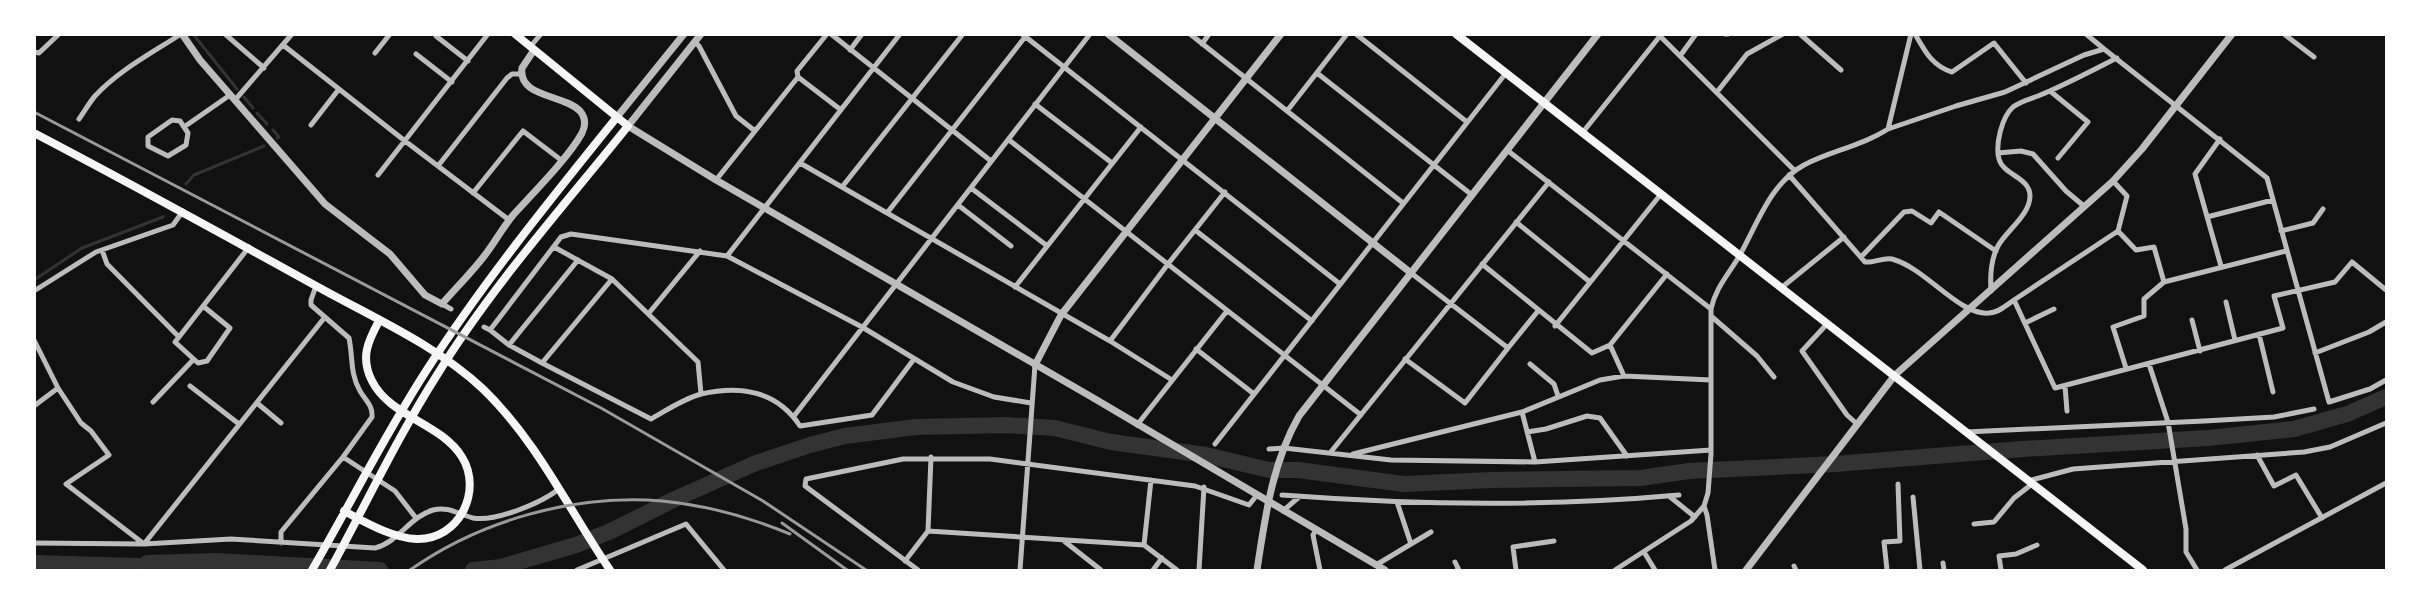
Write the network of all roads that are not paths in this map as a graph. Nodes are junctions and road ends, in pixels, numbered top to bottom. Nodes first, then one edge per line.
1 (59, 34) edge
2 (181, 34) edge
3 (225, 34) edge
4 (292, 34) edge
5 (390, 34) edge
6 (489, 34) edge
7 (515, 34) edge
8 (541, 34) edge
9 (684, 34) edge
10 (700, 34) edge
11 (829, 34) edge
12 (862, 34) edge
13 (900, 34) edge
14 (963, 34) edge
15 (1090, 34) edge
16 (1108, 34) edge
17 (1190, 34) edge
18 (1209, 34) edge
19 (1281, 34) edge
20 (1347, 34) edge
21 (1356, 34) edge
22 (1456, 34) edge
23 (1598, 34) edge
24 (1696, 34) edge
25 (1783, 34) edge
26 (1800, 34) edge
27 (2086, 34) edge
28 (2232, 34) edge
29 (2284, 34) edge
30 (1659, 35) edge
31 (1912, 35) edge
32 (436, 36) edge
33 (1023, 36) edge
34 (695, 42) junction
35 (1202, 44) junction
36 (283, 45) junction
37 (532, 48) junction
38 (2104, 49) junction
39 (850, 50) junction
40 (34, 52) edge
41 (375, 53) dead end
42 (416, 54) dead end
43 (1680, 56) junction
44 (2314, 57) dead end
45 (2117, 58) junction
46 (468, 61) junction
47 (264, 68) junction
48 (873, 68) junction
49 (1064, 68) junction
50 (1841, 70) dead end
51 (1317, 73) junction
52 (1506, 73) junction
53 (521, 74) junction
54 (798, 76) junction
55 (1246, 79) junction
56 (452, 82) junction
57 (2026, 82) junction
58 (339, 89) junction
59 (2050, 90) junction
60 (1717, 92) junction
61 (233, 98) junction
62 (912, 98) junction
63 (1544, 102) junction
64 (1035, 104) junction
65 (2177, 105) junction
66 (841, 110) junction
67 (1287, 111) junction
68 (617, 117) junction
69 (1215, 118) junction
70 (79, 119) dead end
71 (1467, 122) junction
72 (311, 125) dead end
73 (628, 126) junction
74 (184, 127) junction
75 (1141, 127) junction
76 (951, 129) junction
77 (1888, 129) junction
78 (755, 131) junction
79 (1583, 132) junction
80 (34, 133) edge
81 (2220, 139) junction
82 (1009, 140) junction
83 (405, 141) junction
84 (1508, 150) junction
85 (1998, 153) junction
86 (2058, 158) dead end
87 (1182, 159) junction
88 (561, 160) junction
89 (991, 161) junction
90 (800, 163) junction
91 (1112, 163) junction
92 (1433, 165) junction
93 (438, 166) junction
94 (1795, 171) junction
95 (378, 175) dead end
96 (1789, 175) junction
97 (716, 180) junction
98 (2113, 181) junction
99 (1549, 182) junction
100 (843, 187) junction
101 (971, 188) junction
102 (1225, 192) junction
103 (473, 193) junction
104 (1661, 194) junction
105 (1472, 195) junction
106 (1083, 199) junction
107 (2273, 200) junction
108 (1403, 203) junction
109 (958, 205) junction
110 (2085, 207) junction
111 (765, 208) junction
112 (2323, 209) dead end
113 (183, 211) junction
114 (888, 213) junction
115 (2207, 217) junction
116 (510, 220) junction
117 (1516, 222) junction
118 (1195, 230) junction
119 (1126, 231) junction
120 (2118, 231) junction
121 (2281, 231) junction
122 (1844, 237) junction
123 (932, 238) junction
124 (1624, 240) junction
125 (1372, 242) junction
126 (1046, 245) junction
127 (1011, 246) dead end
128 (249, 247) junction
129 (554, 247) junction
130 (102, 250) junction
131 (1996, 250) junction
132 (700, 251) junction
133 (2286, 251) junction
134 (727, 256) junction
135 (1739, 256) junction
136 (1861, 257) junction
137 (578, 260) junction
138 (1168, 264) junction
139 (1482, 264) junction
140 (2221, 266) junction
141 (1411, 273) junction
142 (1667, 274) junction
143 (612, 279) junction
144 (1590, 282) junction
145 (2164, 282) junction
146 (1341, 284) junction
147 (896, 285) junction
148 (316, 286) junction
149 (1015, 287) junction
150 (1781, 288) junction
151 (2299, 290) junction
152 (2386, 290) edge
153 (34, 291) edge
154 (1991, 291) junction
155 (2014, 300) junction
156 (2226, 302) dead end
157 (1450, 303) junction
158 (442, 304) junction
159 (203, 306) junction
160 (451, 309) dead end
161 (1711, 309) junction
162 (2054, 309) dead end
163 (1969, 310) junction
164 (1538, 311) junction
165 (1227, 312) junction
166 (649, 314) junction
167 (1061, 315) junction
168 (1711, 316) junction
169 (325, 317) junction
170 (2192, 320) dead end
171 (379, 321) junction
172 (1312, 321) junction
173 (2386, 322) edge
174 (2025, 323) junction
175 (1827, 324) junction
176 (1555, 326) junction
177 (862, 327) junction
178 (2259, 334) junction
179 (179, 338) junction
180 (34, 340) edge
181 (2235, 340) junction
182 (1110, 341) junction
183 (509, 345) junction
184 (1610, 345) junction
185 (36, 348) edge
186 (1508, 348) junction
187 (1196, 349) junction
188 (2200, 351) junction
189 (2315, 353) junction
190 (1284, 356) junction
191 (914, 359) junction
192 (1405, 359) junction
193 (193, 360) junction
194 (542, 363) junction
195 (1035, 364) junction
196 (1530, 364) dead end
197 (2149, 364) junction
198 (2126, 368) junction
199 (1894, 375) junction
200 (1624, 376) junction
201 (1774, 377) dead end
202 (1172, 380) junction
203 (1711, 380) junction
204 (2386, 380) edge
205 (1322, 385) junction
206 (190, 386) dead end
207 (2066, 386) junction
208 (58, 388) junction
209 (2273, 392) dead end
210 (701, 394) junction
211 (1254, 394) junction
212 (1558, 396) junction
213 (153, 402) dead end
214 (256, 403) junction
215 (1031, 403) junction
216 (34, 406) edge
217 (2314, 409) dead end
218 (2067, 411) dead end
219 (1522, 412) junction
220 (1361, 415) junction
221 (794, 416) junction
222 (2168, 422) junction
223 (281, 423) dead end
224 (2386, 423) edge
225 (239, 424) junction
226 (1857, 424) junction
227 (1137, 425) junction
228 (1527, 432) junction
229 (1969, 434) junction
230 (1215, 444) dead end
231 (1269, 449) dead end
232 (1283, 451) junction
233 (1711, 452) junction
234 (1330, 453) junction
235 (1349, 455) junction
236 (2257, 455) junction
237 (1627, 456) junction
238 (343, 457) junction
239 (931, 458) junction
240 (2174, 460) junction
241 (1535, 462) junction
242 (1028, 463) junction
243 (1151, 480) junction
244 (2030, 483) junction
245 (2386, 483) edge
246 (1898, 484) dead end
247 (1204, 487) junction
248 (559, 489) junction
249 (1257, 495) junction
250 (1282, 495) dead end
251 (1679, 495) dead end
252 (1669, 496) junction
253 (1299, 497) junction
254 (1913, 497) dead end
255 (1268, 501) junction
256 (1397, 502) junction
257 (1704, 506) junction
258 (344, 511) junction
259 (1283, 511) junction
260 (1695, 517) junction
261 (358, 518) junction
262 (416, 518) junction
263 (2322, 518) junction
264 (1974, 524) dead end
265 (1316, 530) junction
266 (928, 531) junction
267 (1431, 532) dead end
268 (1023, 537) junction
269 (1062, 540) junction
270 (1554, 541) dead end
271 (34, 543) edge
272 (281, 543) junction
273 (144, 544) junction
274 (1411, 544) junction
275 (1144, 545) junction
276 (2037, 545) dead end
277 (1644, 552) junction
278 (1162, 558) junction
279 (603, 559) junction
280 (905, 561) junction
281 (1455, 562) dead end
282 (1943, 563) dead end
283 (1376, 565) junction
284 (312, 570) edge
285 (330, 570) edge
286 (577, 570) edge
287 (610, 570) edge
288 (724, 570) edge
289 (918, 570) edge
290 (1020, 570) edge
291 (1101, 570) edge
292 (1153, 570) edge
293 (1178, 570) edge
294 (1199, 570) edge
295 (1257, 570) edge
296 (1320, 570) edge
297 (1385, 570) edge
298 (1458, 570) edge
299 (1516, 570) edge
300 (1615, 570) edge
301 (1655, 570) edge
302 (1716, 570) edge
303 (1746, 570) edge
304 (1887, 570) edge
305 (1920, 570) edge
306 (1944, 570) edge
307 (2001, 570) edge
308 (2141, 570) edge
309 (2197, 570) edge
310 (2225, 570) edge

1 - 40 street
2 - 61 street
2 - 70 street
3 - 47 street
4 - 36 street
5 - 41 street
6 - 46 street
7 - 37 main road
8 - 37 street
9 - 68 street
10 - 34 street
11 - 39 street
11 - 54 street
12 - 39 street
13 - 48 street
14 - 62 street
15 - 49 street
16 - 69 street
17 - 35 street
18 - 35 street
19 - 55 street
20 - 51 street
21 - 71 street
22 - 52 main road
23 - 63 street
24 - 43 street
25 - 60 street
26 - 50 street
27 - 38 street
28 - 65 street
29 - 44 street
30 - 43 street
30 - 79 street
31 - 57 street
31 - 77 street
32 - 46 street
33 - 49 street
33 - 76 street
34 - 73 street
34 - 78 street
35 - 55 street
36 - 47 street
36 - 58 street
37 - 53 street
37 - 68 main road
38 - 45 street
38 - 57 street
39 - 48 street
42 - 56 street
43 - 60 street
45 - 59 street
45 - 65 street
46 - 56 street
47 - 61 street
48 - 62 street
48 - 66 street
49 - 64 street
49 - 75 street
51 - 67 street
51 - 92 street
52 - 63 main road
52 - 71 street
53 - 88 street
53 - 93 street
54 - 66 street
54 - 78 street
55 - 67 street
55 - 69 street
56 - 83 street
57 - 77 street
58 - 72 street
58 - 83 street
59 - 85 street
59 - 86 street
60 - 94 street
61 - 74 street
61 - 158 street
62 - 76 street
62 - 100 street
63 - 79 main road
63 - 84 street
64 - 82 street
64 - 91 street
65 - 81 street
65 - 98 street
66 - 90 street
67 - 108 street
68 - 73 main road
68 - 258 main road
69 - 87 street
69 - 125 street
71 - 92 street
73 - 97 street
73 - 261 main road
74 - 74 street
75 - 87 street
75 - 91 street
76 - 89 street
76 - 114 street
77 - 94 street
78 - 97 street
79 - 104 main road
80 - 113 main road
81 - 107 street
81 - 115 street
82 - 89 street
82 - 106 street
83 - 93 street
83 - 95 street
84 - 99 street
84 - 105 street
85 - 110 street
85 - 131 street
87 - 102 street
87 - 119 street
88 - 103 street
88 - 116 street
89 - 101 street
90 - 100 street
90 - 111 street
91 - 106 street
92 - 105 street
92 - 108 street
93 - 103 street
94 - 96 street
96 - 122 street
96 - 135 street
97 - 111 street
98 - 110 street
98 - 120 street
99 - 117 street
99 - 124 street
100 - 114 street
101 - 109 street
101 - 126 street
102 - 118 street
102 - 146 street
103 - 116 street
104 - 124 street
104 - 135 main road
105 - 141 street
106 - 119 street
106 - 126 street
107 - 115 street
107 - 121 street
108 - 125 street
109 - 123 street
109 - 127 street
110 - 154 street
111 - 134 street
111 - 147 street
112 - 121 street
113 - 128 main road
113 - 130 street
114 - 123 street
115 - 140 street
116 - 158 street
117 - 139 street
117 - 144 street
118 - 138 street
118 - 172 street
119 - 138 street
119 - 167 street
120 - 145 street
120 - 155 street
121 - 133 street
122 - 136 street
122 - 150 street
123 - 147 street
123 - 149 street
124 - 142 street
124 - 144 street
125 - 141 street
125 - 146 street
126 - 149 street
128 - 148 main road
128 - 159 street
129 - 132 street
129 - 137 street
129 - 183 street
130 - 153 street
130 - 179 street
131 - 136 street
131 - 154 street
132 - 134 street
132 - 166 street
133 - 140 street
133 - 151 street
134 - 177 street
135 - 150 main road
135 - 161 street
136 - 163 street
137 - 143 street
137 - 183 street
138 - 165 street
138 - 182 street
139 - 157 street
139 - 164 street
140 - 145 street
141 - 157 street
141 - 205 street
142 - 161 street
142 - 184 street
143 - 166 street
143 - 194 street
144 - 176 street
145 - 198 street
146 - 172 street
147 - 177 street
147 - 195 street
148 - 169 street
148 - 171 main road
149 - 167 street
150 - 175 main road
151 - 152 street
151 - 178 street
151 - 189 street
154 - 163 street
155 - 163 street
155 - 174 street
156 - 181 street
157 - 186 street
157 - 192 street
158 - 160 street
159 - 179 street
159 - 193 street
161 - 168 street
162 - 174 street
163 - 199 street
164 - 176 street
164 - 186 street
165 - 187 street
165 - 190 street
166 - 210 street
167 - 182 street
167 - 195 street
168 - 201 street
168 - 203 street
169 - 214 street
169 - 238 street
170 - 188 street
171 - 248 main road
171 - 261 main road
172 - 190 street
173 - 189 street
174 - 207 street
175 - 199 main road
175 - 226 street
176 - 184 street
177 - 191 street
177 - 221 street
178 - 181 street
178 - 209 street
179 - 193 street
180 - 185 street
181 - 188 street
182 - 202 street
183 - 194 street
184 - 200 street
185 - 208 street
186 - 192 street
187 - 202 street
187 - 211 street
188 - 197 street
189 - 204 street
190 - 205 street
190 - 211 street
191 - 215 street
191 - 221 street
192 - 220 street
193 - 213 street
194 - 210 street
195 - 215 street
195 - 227 street
196 - 212 street
197 - 198 street
197 - 222 street
198 - 207 street
199 - 226 street
199 - 229 main road
200 - 203 street
200 - 212 street
202 - 227 street
203 - 233 street
205 - 220 street
205 - 232 street
206 - 225 street
207 - 218 street
208 - 216 street
208 - 273 street
210 - 221 street
211 - 230 street
212 - 219 street
214 - 223 street
214 - 225 street
215 - 242 street
217 - 222 street
219 - 228 street
219 - 235 street
220 - 234 street
222 - 229 street
222 - 240 street
224 - 236 street
225 - 273 street
226 - 303 street
227 - 249 street
228 - 237 street
228 - 241 street
229 - 244 main road
231 - 232 street
232 - 234 street
232 - 255 street
233 - 237 street
233 - 257 street
234 - 235 street
235 - 241 street
236 - 240 street
236 - 263 street
237 - 241 street
238 - 262 street
238 - 272 street
239 - 242 street
239 - 266 street
239 - 280 street
240 - 244 street
240 - 309 street
242 - 243 street
242 - 268 street
243 - 247 street
243 - 275 street
244 - 264 street
244 - 308 main road
245 - 263 street
246 - 304 street
247 - 249 street
247 - 294 street
248 - 262 street
248 - 279 main road
249 - 255 street
250 - 253 street
251 - 252 street
252 - 256 street
252 - 260 street
253 - 256 street
253 - 259 street
254 - 305 street
255 - 259 street
255 - 295 street
256 - 274 street
257 - 260 street
257 - 302 street
258 - 261 main road
258 - 284 main road
259 - 265 street
260 - 277 street
261 - 285 main road
262 - 272 street
263 - 310 street
265 - 283 street
265 - 296 street
266 - 268 street
266 - 280 street
267 - 274 street
268 - 269 street
268 - 290 street
269 - 275 street
269 - 291 street
270 - 299 street
271 - 273 street
272 - 273 street
274 - 283 street
275 - 278 street
276 - 307 street
277 - 300 street
277 - 301 street
278 - 292 street
278 - 293 street
279 - 286 street
279 - 287 main road
279 - 288 street
280 - 289 street
281 - 298 street
282 - 306 street
283 - 297 street

